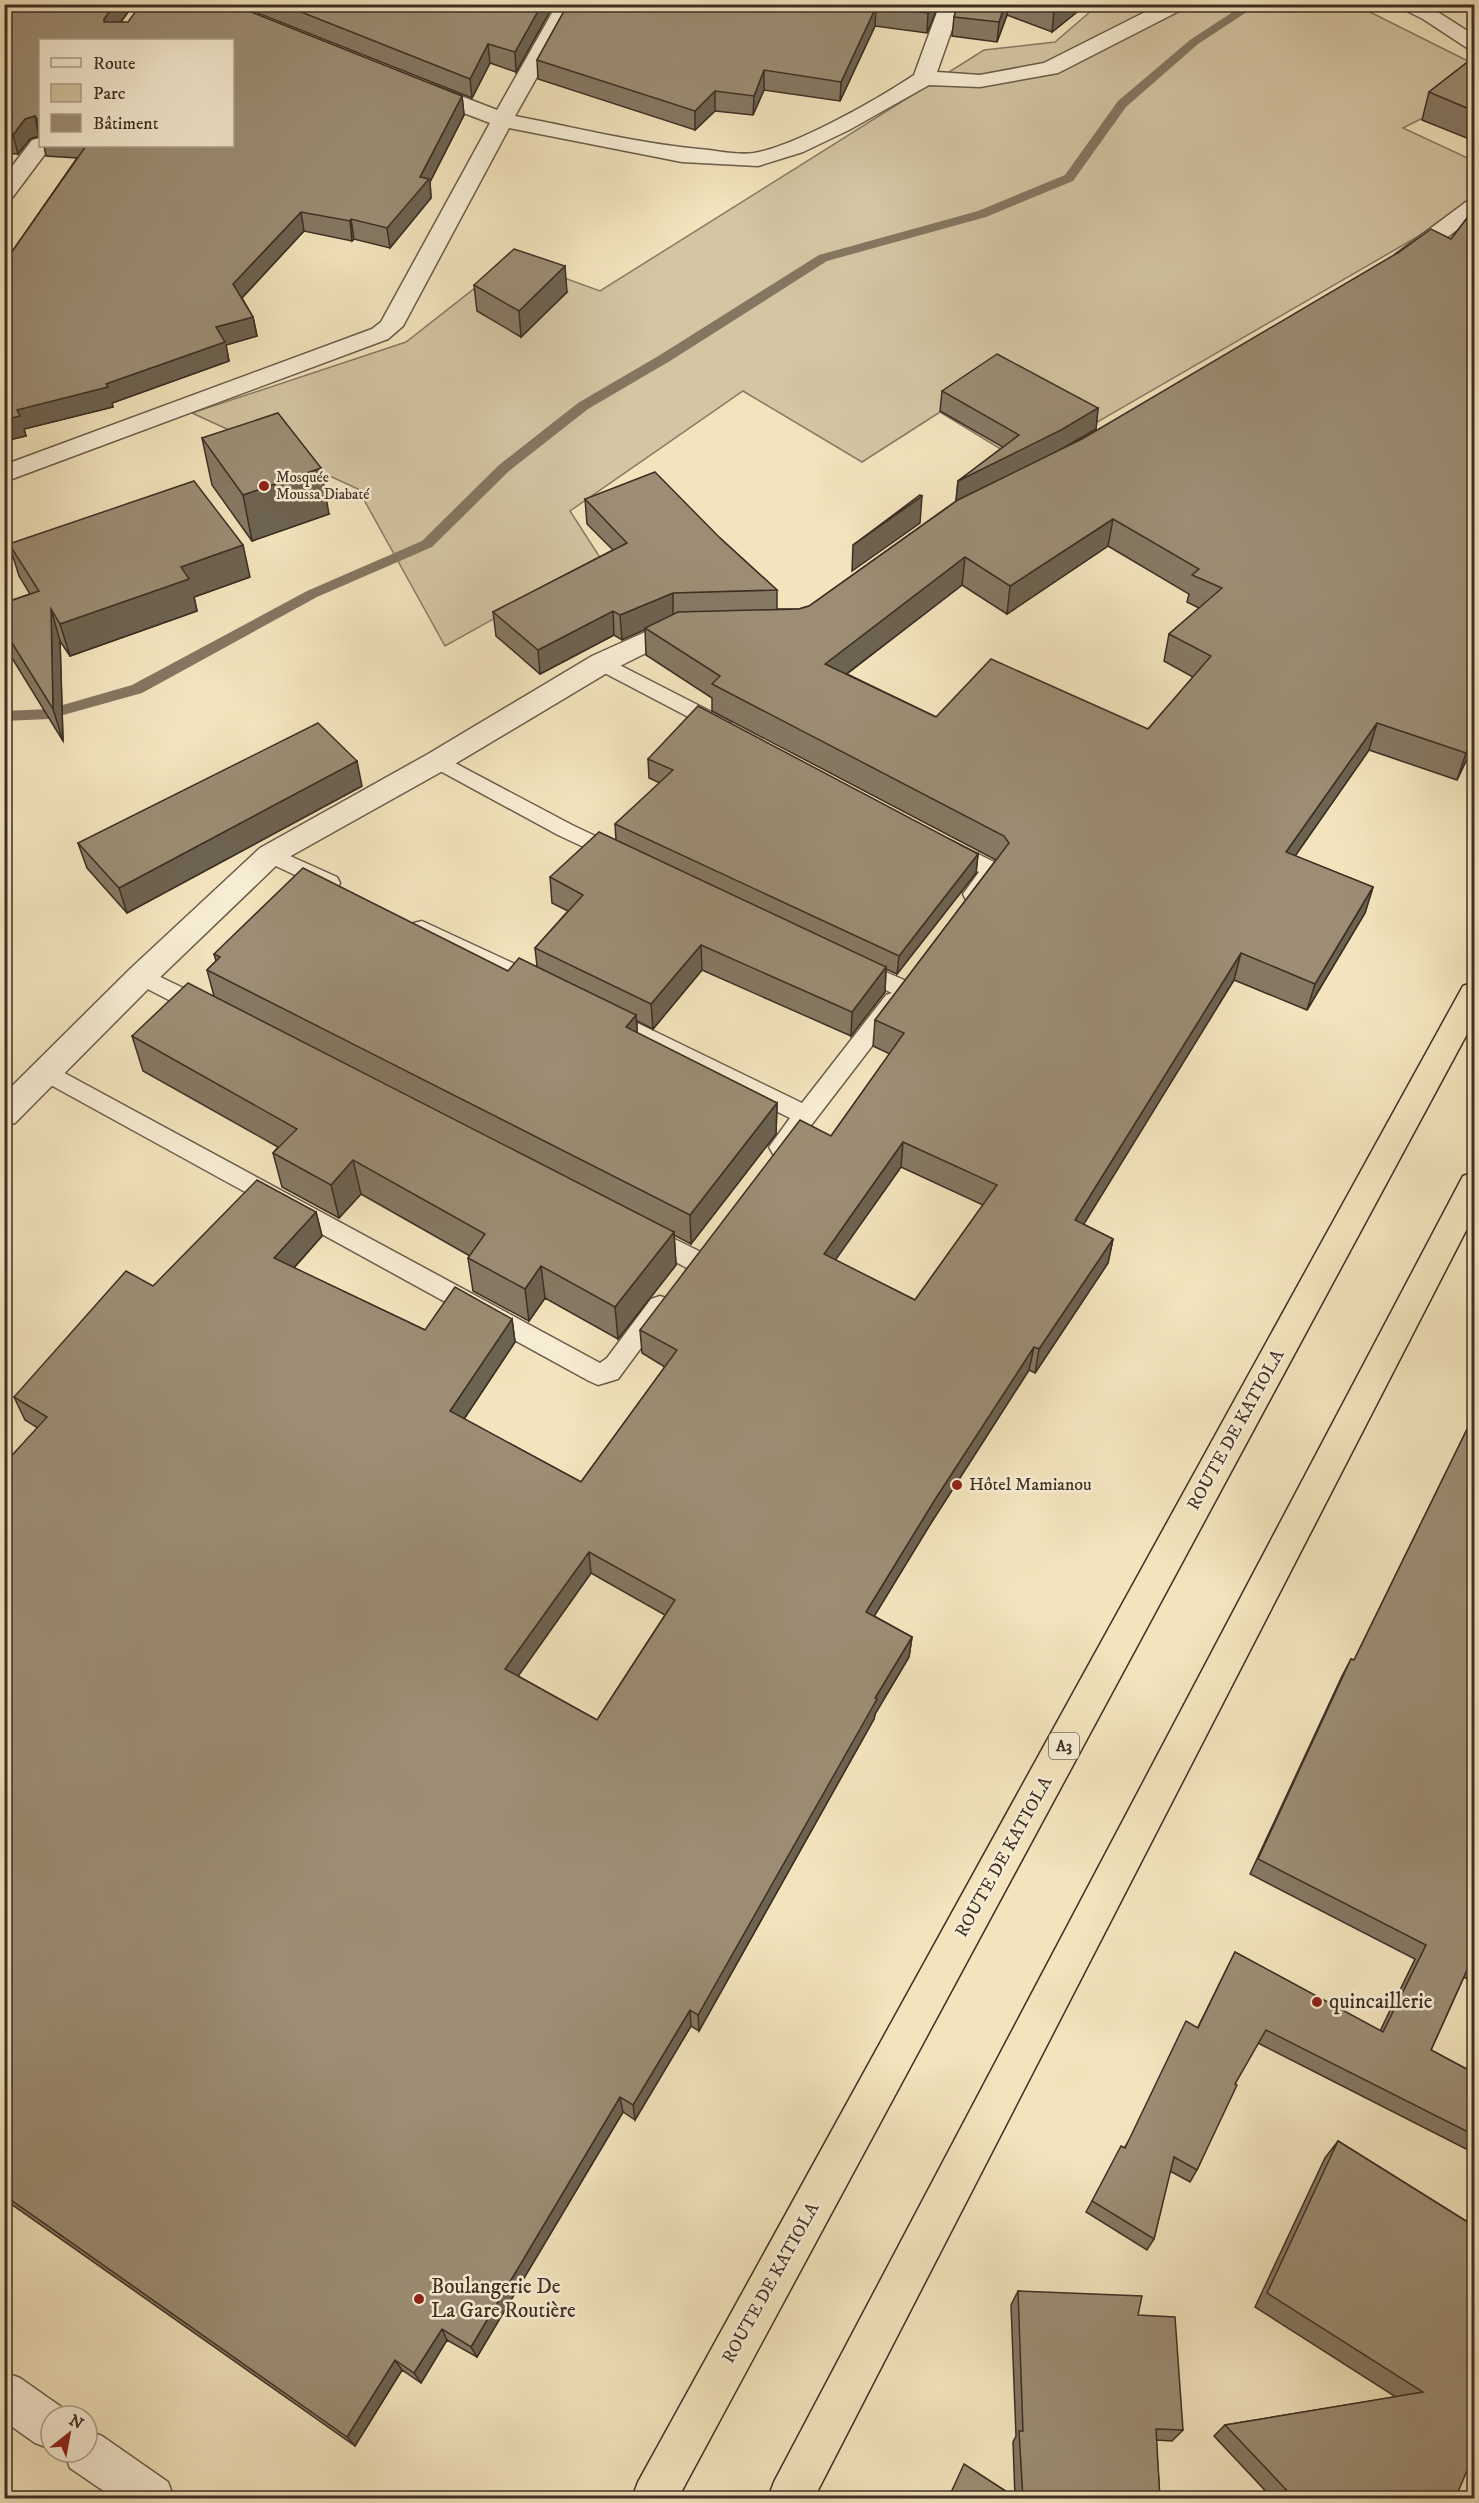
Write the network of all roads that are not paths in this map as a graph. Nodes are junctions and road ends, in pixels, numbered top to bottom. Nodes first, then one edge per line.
1 (568, 4) edge
2 (951, 4) edge
3 (1178, 4) edge
4 (1408, 4) edge
5 (1473, 41) edge
6 (924, 78) junction
7 (404, 82) edge
8 (502, 120) junction
9 (39, 146) edge
10 (4, 193) edge
11 (1474, 207) edge
12 (1383, 273) edge
13 (4, 474) edge
14 (707, 627) edge
15 (602, 663) junction
16 (739, 736) edge
17 (438, 761) junction
18 (929, 837) edge
19 (270, 855) junction
20 (639, 865) edge
21 (345, 892) edge
22 (958, 916) edge
23 (399, 918) edge
24 (839, 959) edge
25 (142, 976) junction
26 (1474, 994) edge
27 (560, 995) edge
28 (602, 1016) edge
29 (227, 1019) edge
30 (46, 1072) junction
31 (4, 1114) edge
32 (806, 1114) junction
33 (764, 1169) edge
34 (1474, 1185) edge
35 (631, 1227) edge
36 (4, 2394) edge
37 (39, 2419) edge
38 (99, 2461) edge
39 (152, 2499) edge
40 (654, 2499) edge
41 (790, 2499) edge

1 - 8 street
2 - 6 street
3 - 6 street
4 - 5 street
6 - 8 street
7 - 8 street
8 - 13 street
9 - 10 street
11 - 12 street
14 - 15 street
15 - 16 lane
15 - 17 street
17 - 19 street
17 - 20 lane
18 - 22 lane
19 - 21 lane
19 - 25 street
23 - 27 lane
24 - 32 lane
25 - 29 lane
25 - 30 street
26 - 40 highway, ROUTE DE KATIOLA / A3
28 - 32 lane
30 - 31 street
30 - 35 lane
32 - 33 lane
34 - 41 highway
36 - 37 street
38 - 39 street

